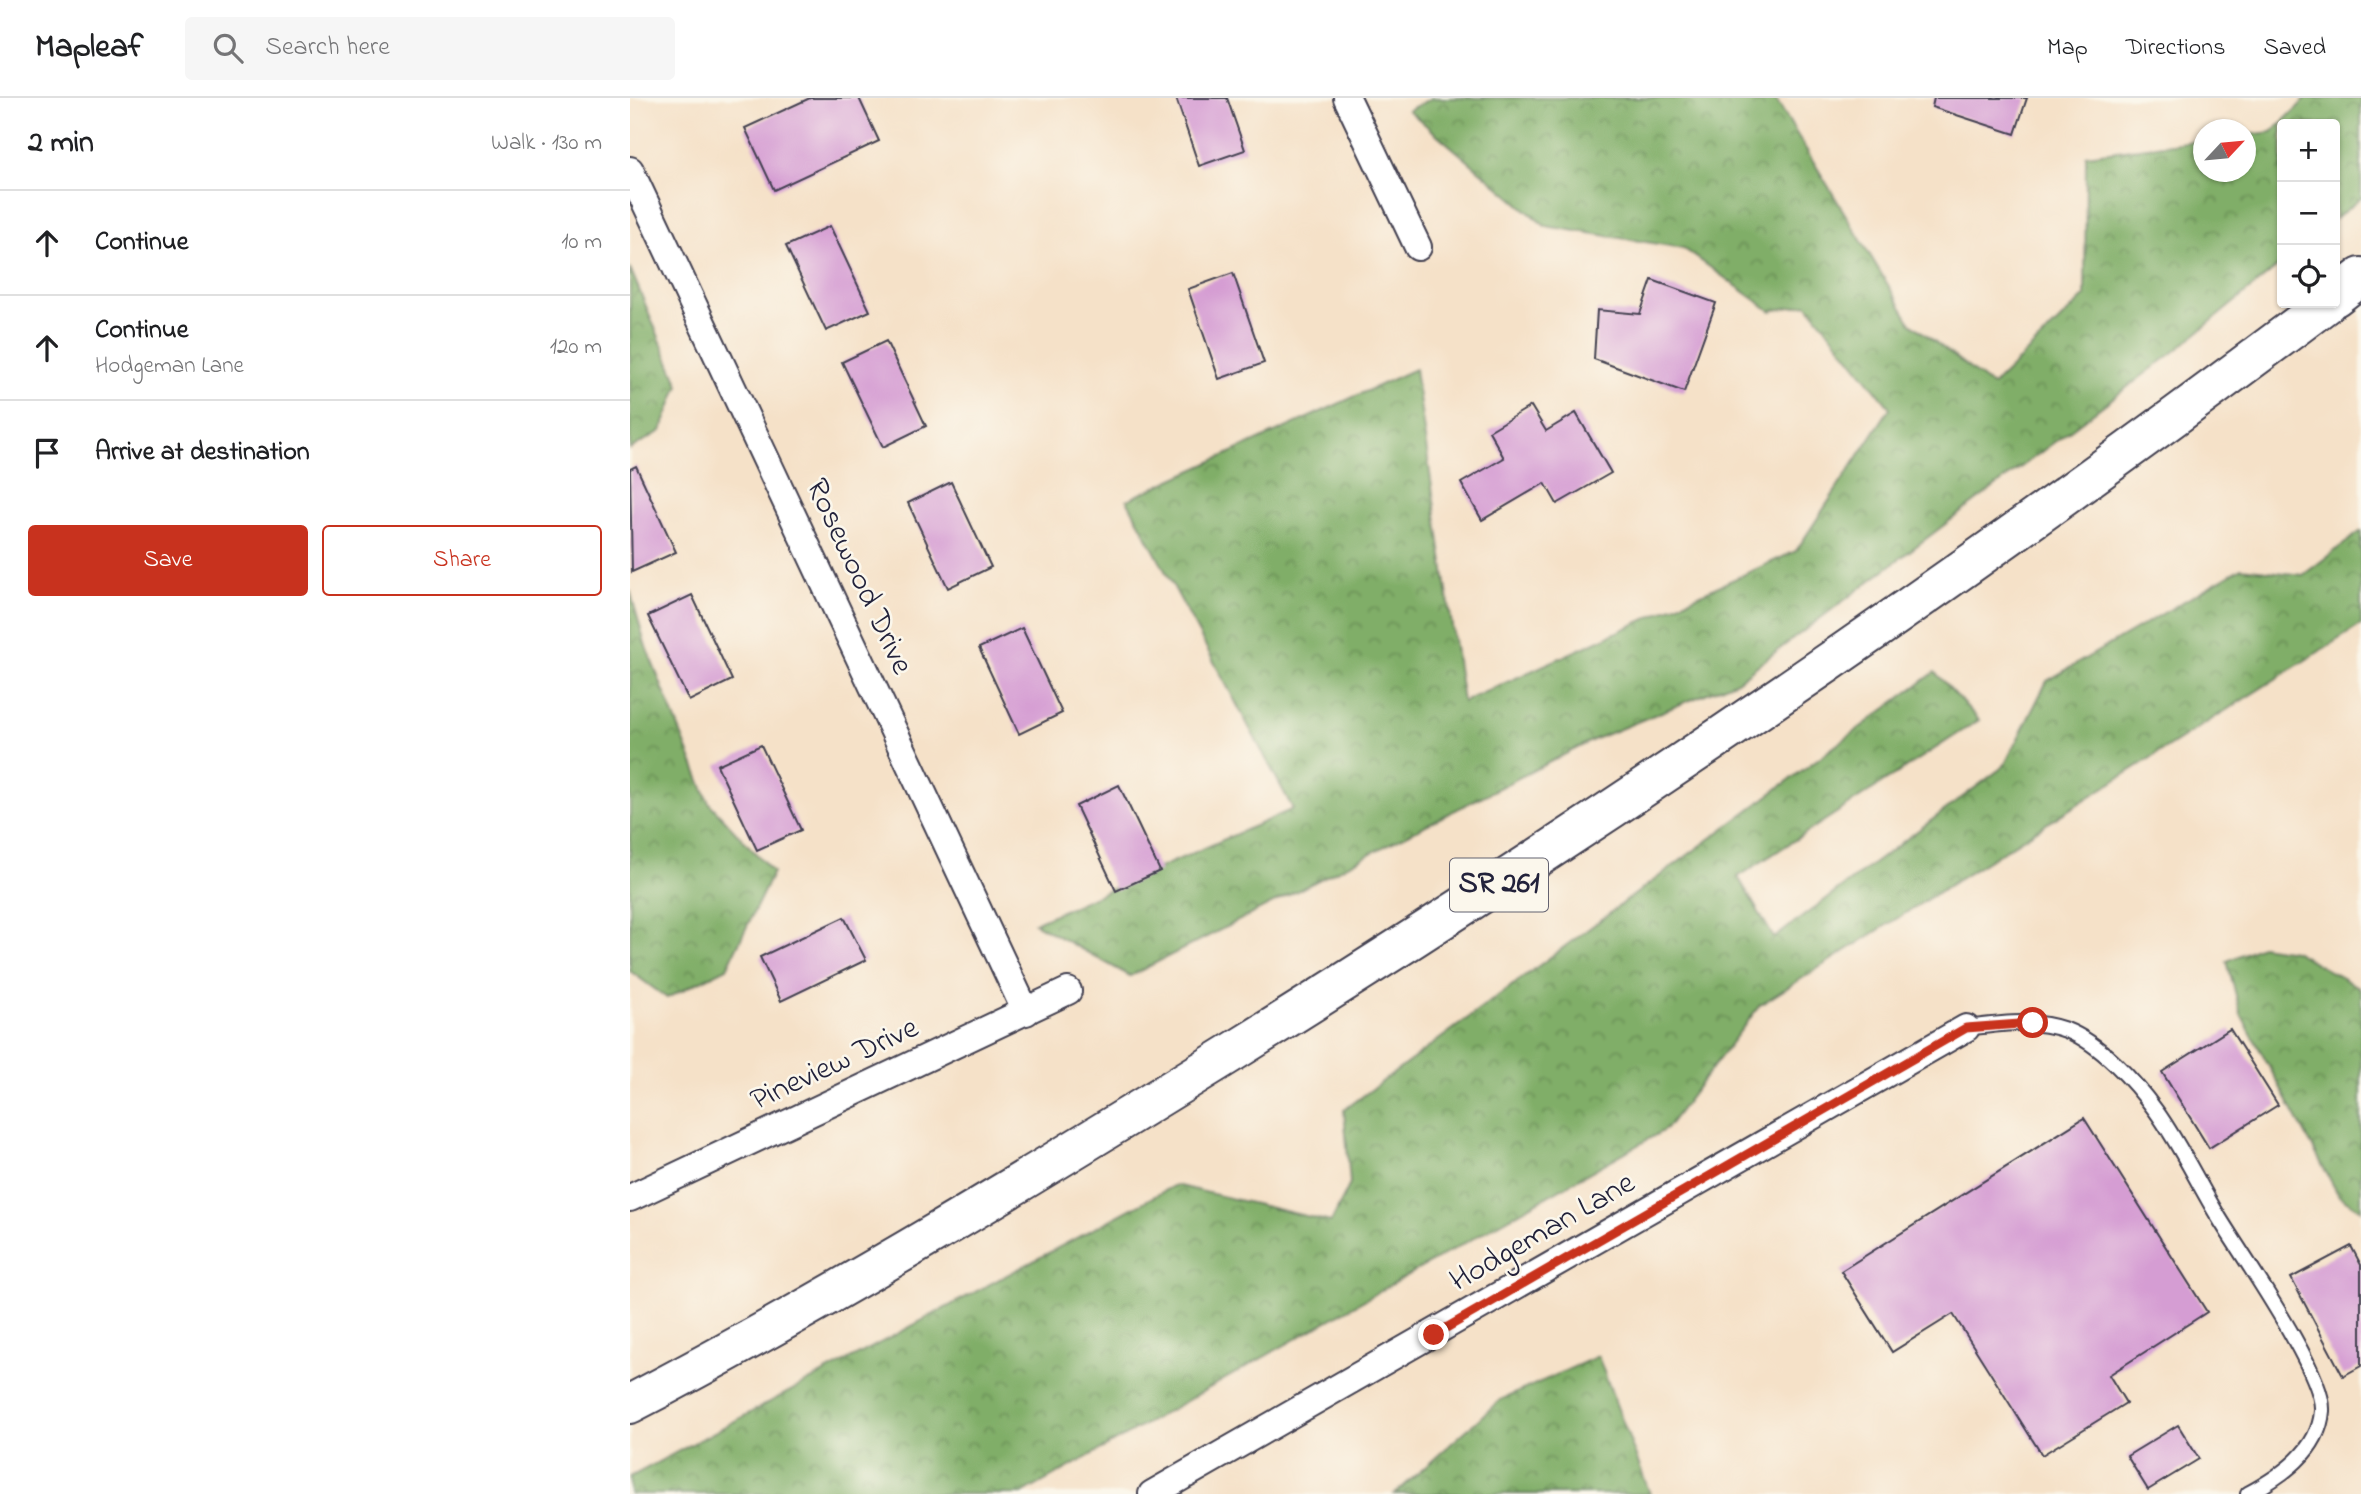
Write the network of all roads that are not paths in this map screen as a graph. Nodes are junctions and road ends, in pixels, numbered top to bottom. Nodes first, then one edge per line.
1 (1347, 98) edge
2 (630, 170) edge
3 (1418, 247) dead end
4 (2361, 277) edge
5 (2340, 293) edge
6 (2320, 308) edge
7 (1068, 991) dead end
8 (1027, 1012) junction
9 (1966, 1028) joint
10 (630, 1198) edge
11 (630, 1404) edge
12 (1152, 1494) edge
13 (2248, 1494) edge

1 - 3 street
2 - 8 street, Rosewood Drive
4 - 5 main road
6 - 11 main road, SR 261
7 - 8 street, Pineview Drive
8 - 10 street, Pineview Drive
9 - 12 street, Hodgeman Lane
9 - 13 lane

